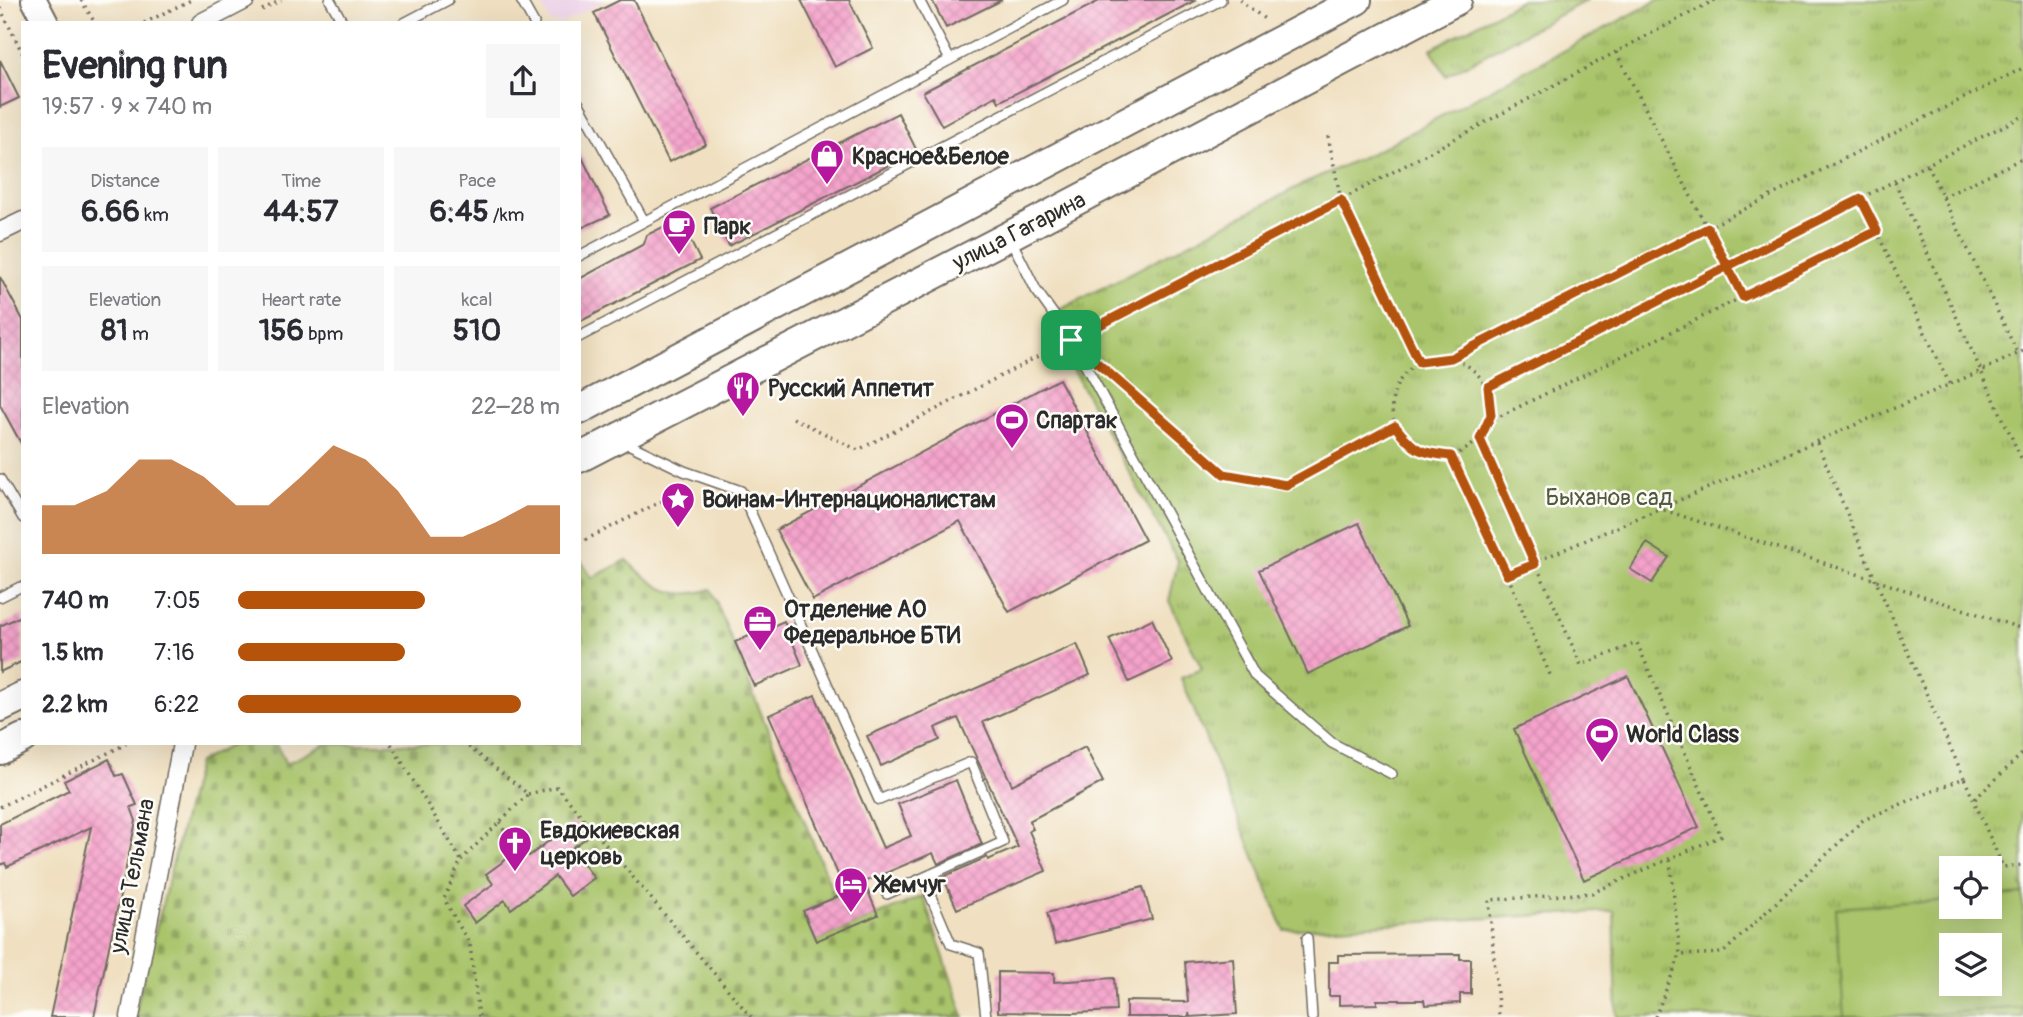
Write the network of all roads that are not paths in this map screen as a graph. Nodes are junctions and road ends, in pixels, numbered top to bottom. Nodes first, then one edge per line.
1 (34, 0) edge
2 (244, 0) edge
3 (330, 0) edge
4 (448, 0) edge
5 (521, 0) edge
6 (919, 0) edge
7 (1063, 0) edge
8 (1221, 0) edge
9 (1357, 0) edge
10 (1457, 0) edge
11 (1208, 3) edge
12 (45, 21) edge
13 (205, 21) edge
14 (342, 21) edge
15 (408, 21) edge
16 (533, 21) edge
17 (950, 60) junction
18 (581, 108) edge
19 (645, 221) junction
20 (21, 222) edge
21 (0, 232) edge
22 (1009, 236) junction
23 (581, 255) edge
24 (581, 336) edge
25 (581, 409) edge
26 (617, 438) junction
27 (581, 457) edge
28 (0, 479) edge
29 (21, 515) edge
30 (20, 587) dead end
31 (0, 597) edge
32 (21, 696) edge
33 (0, 707) edge
34 (21, 739) edge
35 (182, 745) edge
36 (0, 750) edge
37 (1392, 774) dead end
38 (923, 878) junction
39 (887, 894) dead end
40 (1307, 938) dead end
41 (130, 1017) edge
42 (986, 1017) edge
43 (1312, 1017) edge

1 - 12 main road
2 - 13 street
3 - 14 lane
4 - 15 lane
5 - 16 lane
6 - 17 lane
7 - 17 lane
8 - 11 lane
9 - 25 main road, улица Гагарина
10 - 22 main road, улица Гагарина
11 - 24 lane
17 - 19 lane
18 - 19 lane
19 - 23 lane
20 - 21 street
22 - 26 main road, улица Гагарина
22 - 37 lane
26 - 27 main road, улица Гагарина
26 - 38 lane
28 - 29 lane
30 - 31 lane
32 - 33 main road
34 - 36 main road
35 - 41 street, улица Тельмана
38 - 39 lane
38 - 42 lane
40 - 43 lane

